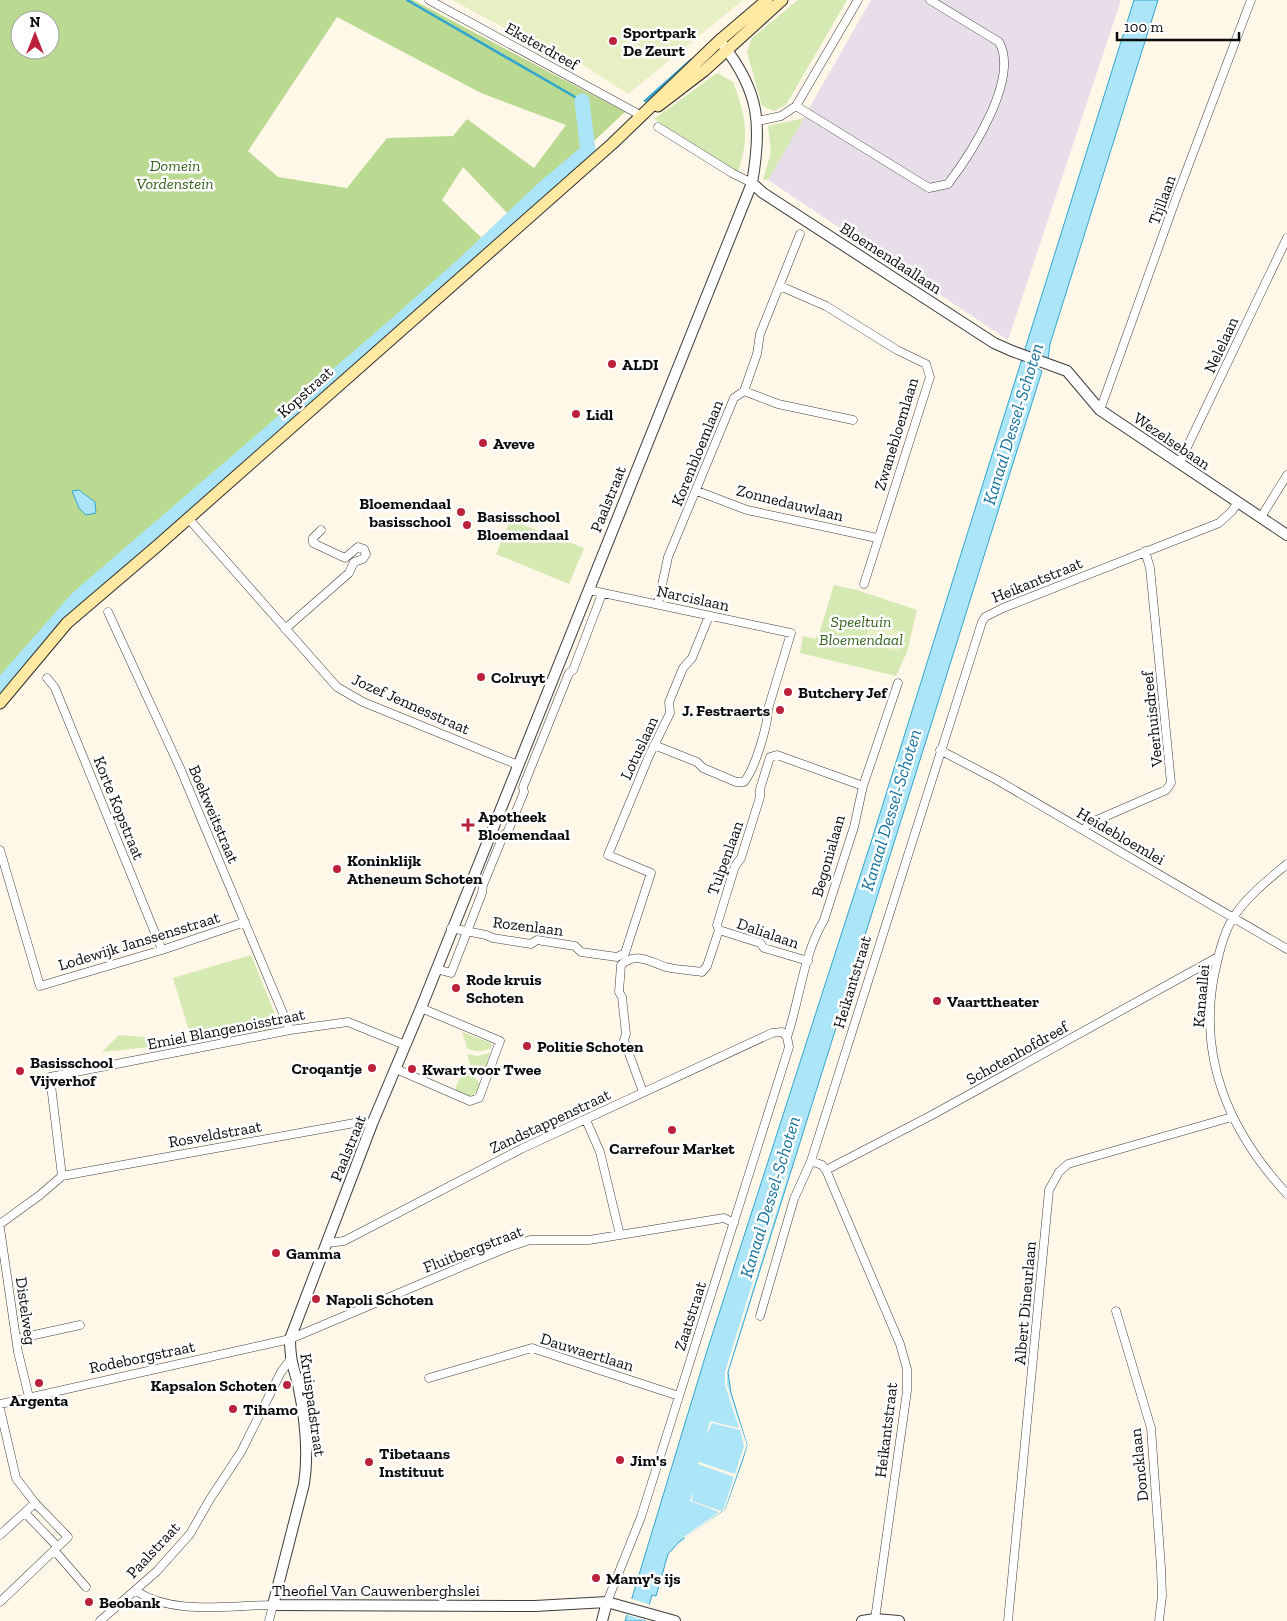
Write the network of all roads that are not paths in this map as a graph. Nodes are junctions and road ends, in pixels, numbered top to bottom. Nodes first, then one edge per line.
1 (429, 0) edge
2 (767, 0) edge
3 (782, 0) edge
4 (858, 0) edge
5 (930, 0) edge
6 (1252, 0) edge
7 (719, 41) junction
8 (727, 51) junction
9 (796, 106) junction
10 (642, 116) junction
11 (758, 121) junction
12 (658, 127) dead end
13 (752, 183) junction
14 (800, 234) dead end
15 (1287, 238) edge
16 (780, 286) junction
17 (1050, 364) joint
18 (744, 391) junction
19 (1100, 410) junction
20 (853, 420) dead end
21 (1179, 464) junction
22 (1287, 475) edge
23 (697, 491) junction
24 (1238, 502) junction
25 (1261, 517) junction
26 (188, 518) junction
27 (321, 530) dead end
28 (1287, 534) edge
29 (877, 538) junction
30 (1145, 551) junction
31 (345, 558) junction
32 (354, 562) junction
33 (864, 584) dead end
34 (590, 590) junction
35 (602, 594) junction
36 (658, 604) junction
37 (108, 612) dead end
38 (709, 616) junction
39 (285, 629) junction
40 (47, 678) dead end
41 (898, 683) dead end
42 (0, 703) edge
43 (654, 745) junction
44 (940, 750) junction
45 (518, 764) junction
46 (863, 786) junction
47 (1083, 830) junction
48 (0, 850) edge
49 (1287, 864) edge
50 (1233, 918) junction
51 (245, 922) junction
52 (451, 928) junction
53 (718, 930) junction
54 (468, 931) junction
55 (1287, 949) edge
56 (162, 950) junction
57 (626, 950) joint
58 (1218, 957) junction
59 (808, 961) junction
60 (436, 969) junction
61 (421, 1008) junction
62 (290, 1030) junction
63 (787, 1037) junction
64 (405, 1045) junction
65 (396, 1069) junction
66 (644, 1092) junction
67 (1232, 1117) junction
68 (586, 1120) junction
69 (372, 1124) junction
70 (811, 1161) junction
71 (826, 1170) junction
72 (62, 1176) junction
73 (1287, 1194) edge
74 (734, 1223) junction
75 (0, 1226) edge
76 (620, 1235) junction
77 (327, 1242) junction
78 (1116, 1310) dead end
79 (760, 1316) dead end
80 (80, 1325) dead end
81 (16, 1339) junction
82 (290, 1339) junction
83 (290, 1360) junction
84 (429, 1378) dead end
85 (679, 1396) junction
86 (28, 1397) junction
87 (0, 1404) edge
88 (0, 1410) edge
89 (35, 1503) junction
90 (25, 1512) junction
91 (0, 1535) edge
92 (55, 1548) junction
93 (86, 1587) dead end
94 (136, 1591) junction
95 (0, 1602) edge
96 (607, 1602) junction
97 (273, 1606) junction
98 (875, 1619) junction
99 (671, 1620) edge
100 (100, 1621) edge
101 (269, 1621) edge
102 (602, 1621) edge
103 (862, 1621) edge
104 (900, 1621) edge
105 (1008, 1621) edge
106 (1159, 1621) edge

1 - 10 street, Eksterdreef
2 - 7 main road, Kopstraat
3 - 8 main road, Kopstraat
4 - 9 street
5 - 9 street
6 - 19 street, Tijllaan
7 - 8 street, Paalstraat
7 - 10 main road, Kopstraat
8 - 10 main road, Kopstraat
8 - 11 street, Paalstraat
9 - 11 street
10 - 26 main road, Kopstraat
11 - 13 street, Paalstraat
12 - 13 street
13 - 17 street, Bloemendaallaan
13 - 34 street, Paalstraat
14 - 16 street, Korenbloemlaan
15 - 21 street, Nelelaan
16 - 18 street, Korenbloemlaan
16 - 29 street, Zwanebloemlaan
17 - 19 street, Wezelsebaan
18 - 20 street
18 - 23 street, Korenbloemlaan
19 - 21 street, Wezelsebaan
21 - 24 street, Wezelsebaan
22 - 25 street
23 - 29 street, Zonnedauwlaan
23 - 36 street, Korenbloemlaan
24 - 25 street, Wezelsebaan
24 - 30 street, Heikantstraat
25 - 28 street, Wezelsebaan
26 - 39 street, Jozef Jennesstraat
26 - 42 main road, Kopstraat
27 - 31 street
29 - 33 street, Zwanebloemlaan
30 - 44 street, Heikantstraat
30 - 47 street, Veerhuisdreef
31 - 32 street
31 - 32 street
32 - 39 street
34 - 35 street, Narcislaan
34 - 45 street, Paalstraat
35 - 36 street, Narcislaan
35 - 54 street
36 - 38 street, Narcislaan
37 - 51 street, Boekweitstraat
38 - 43 street, Lotuslaan
38 - 43 street, Narcislaan
39 - 45 street, Jozef Jennesstraat
40 - 56 street, Korte Kopstraat
41 - 46 street, Begonialaan
43 - 57 street, Lotuslaan
44 - 47 street, Heidebloemlei
44 - 70 street, Heikantstraat
45 - 52 street, Paalstraat
46 - 53 street, Tulpenlaan
46 - 59 street, Begonialaan
47 - 50 street, Heidebloemlei
48 - 56 street, Lodewijk Janssensstraat
49 - 50 street, Kanaallei
50 - 55 street, Heidebloemlei
50 - 58 street, Kanaallei
51 - 56 street, Lodewijk Janssensstraat
51 - 62 street, Boekweitstraat
52 - 54 street, Rozenlaan
52 - 60 street, Paalstraat
53 - 59 street, Dalialaan
53 - 66 street, Tulpenlaan
54 - 57 street, Rozenlaan
54 - 60 street
58 - 67 street, Kanaallei
58 - 71 street, Schotenhofdreef
59 - 63 street, Begonialaan
60 - 61 street, Paalstraat
61 - 64 street, Paalstraat
61 - 65 street
62 - 64 street, Emiel Blangenoisstraat
62 - 72 street, Emiel Blangenoisstraat
63 - 66 street, Zandstappenstraat
63 - 74 street, Zaatstraat
64 - 65 street, Paalstraat
65 - 69 street, Paalstraat
66 - 68 street, Zandstappenstraat
67 - 73 street, Kanaallei
67 - 105 street, Albert Dineurlaan
68 - 76 street
68 - 77 street, Zandstappenstraat
69 - 72 street, Rosveldstraat
69 - 77 street, Paalstraat
70 - 71 street
70 - 79 street, Heikantstraat
71 - 98 street, Heikantstraat
72 - 75 street
74 - 76 street, Fluitbergstraat
74 - 85 street, Zaatstraat
75 - 81 street, Distelweg
76 - 82 street, Fluitbergstraat
77 - 82 street, Paalstraat
78 - 106 street, Doncklaan
80 - 81 street
81 - 86 street, Distelweg
82 - 83 street, Kruispadstraat
82 - 86 street, Rodeborgstraat
83 - 94 street, Paalstraat
83 - 97 street, Kruispadstraat
84 - 85 street, Dauwaertlaan
85 - 96 street, Zaatstraat
86 - 87 street, Rodeborgstraat
88 - 89 street
89 - 90 street
89 - 92 street
90 - 91 street
90 - 92 street
92 - 93 street
92 - 95 street
94 - 97 street, Theofiel Van Cauwenberghslei
94 - 100 street, Paalstraat
96 - 97 street, Theofiel Van Cauwenberghslei
96 - 99 street, Theofiel Van Cauwenberghslei
96 - 102 street
97 - 101 street, Kruispadstraat
98 - 103 street
98 - 104 street

